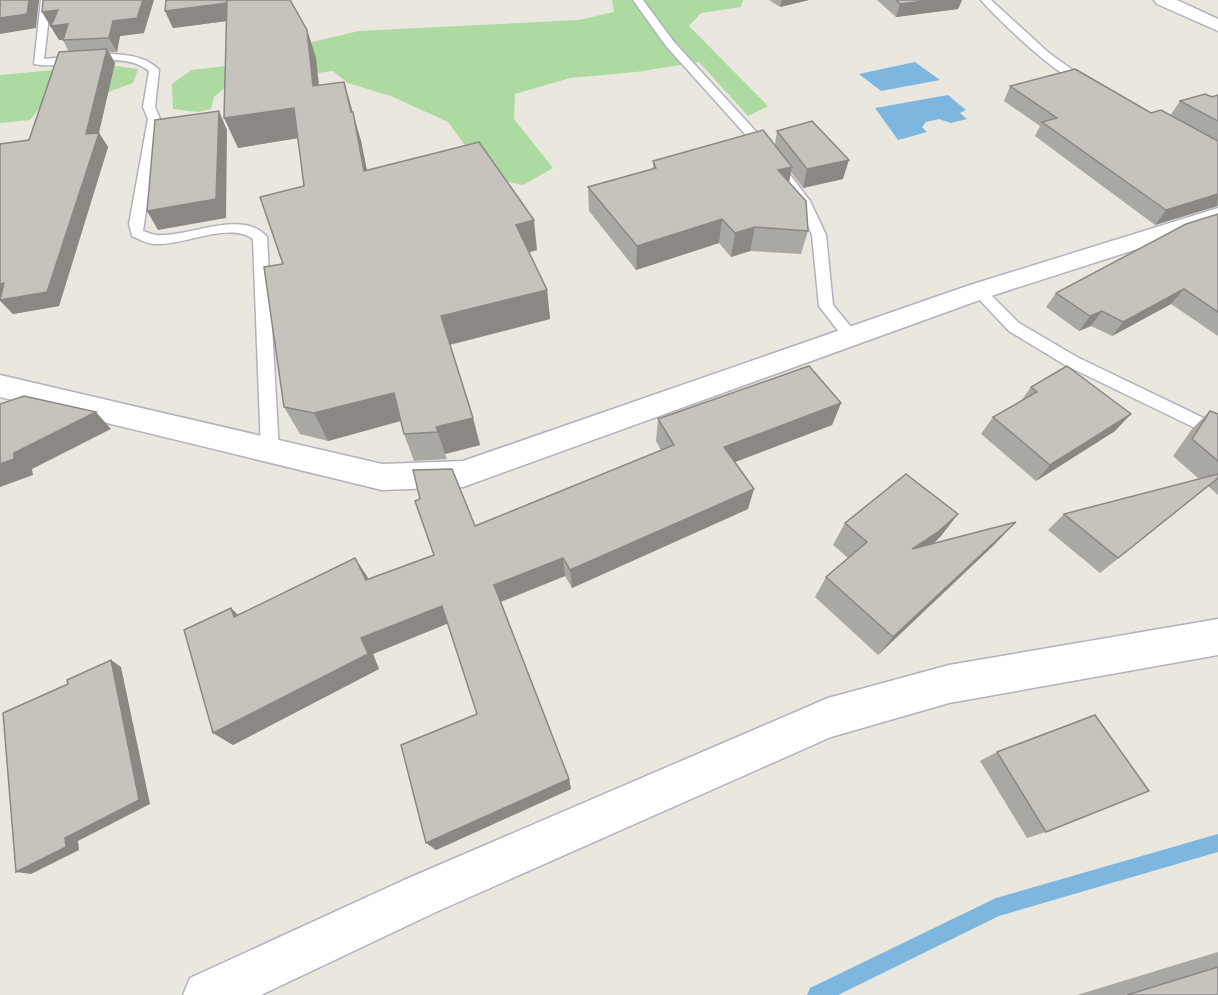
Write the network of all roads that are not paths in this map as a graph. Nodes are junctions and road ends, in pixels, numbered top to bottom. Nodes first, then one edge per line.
1 (46, 0) edge
2 (638, 0) edge
3 (986, 0) edge
4 (1163, 0) edge
5 (1218, 26) edge
6 (1091, 87) edge
7 (1218, 215) edge
8 (979, 291) junction
9 (851, 337) junction
10 (0, 386) edge
11 (1218, 432) edge
12 (270, 451) junction
13 (1218, 637) edge
14 (207, 995) edge

1 - 12 lane
2 - 9 lane
3 - 6 lane
4 - 5 street
7 - 8 street
8 - 9 street
8 - 11 lane
9 - 12 street
10 - 12 street
13 - 14 street

